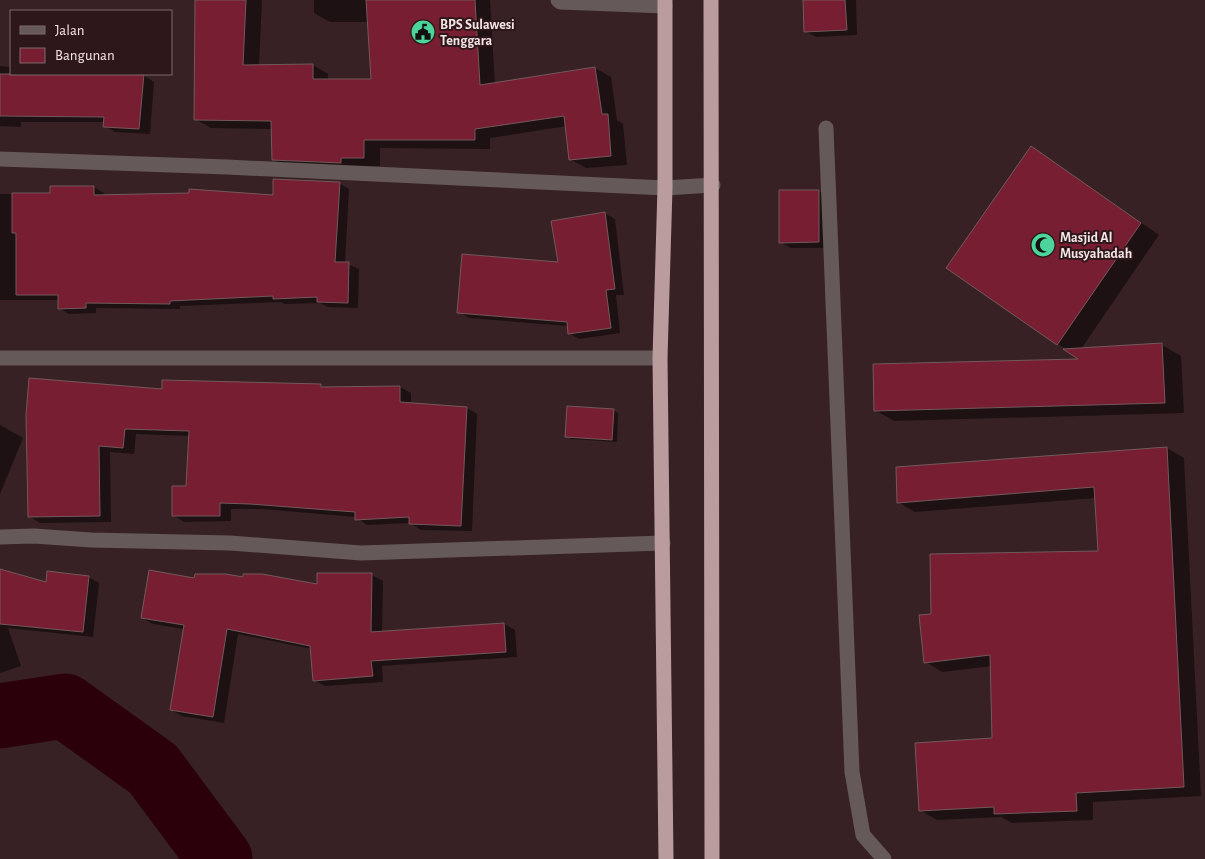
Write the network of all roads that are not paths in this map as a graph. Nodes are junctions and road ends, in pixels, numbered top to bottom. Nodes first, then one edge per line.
1 (558, 0) edge
2 (711, 0) edge
3 (665, 3) edge
4 (826, 128) dead end
5 (0, 159) edge
6 (713, 185) junction
7 (665, 188) junction
8 (0, 358) edge
9 (660, 358) junction
10 (0, 537) edge
11 (663, 543) junction
12 (666, 859) edge
13 (712, 859) edge
14 (884, 859) edge

1 - 3 street
2 - 6 highway
3 - 7 highway
4 - 14 street
5 - 7 street
6 - 7 street
6 - 13 highway
7 - 9 highway
8 - 9 street
9 - 11 highway
10 - 11 street
11 - 12 highway

